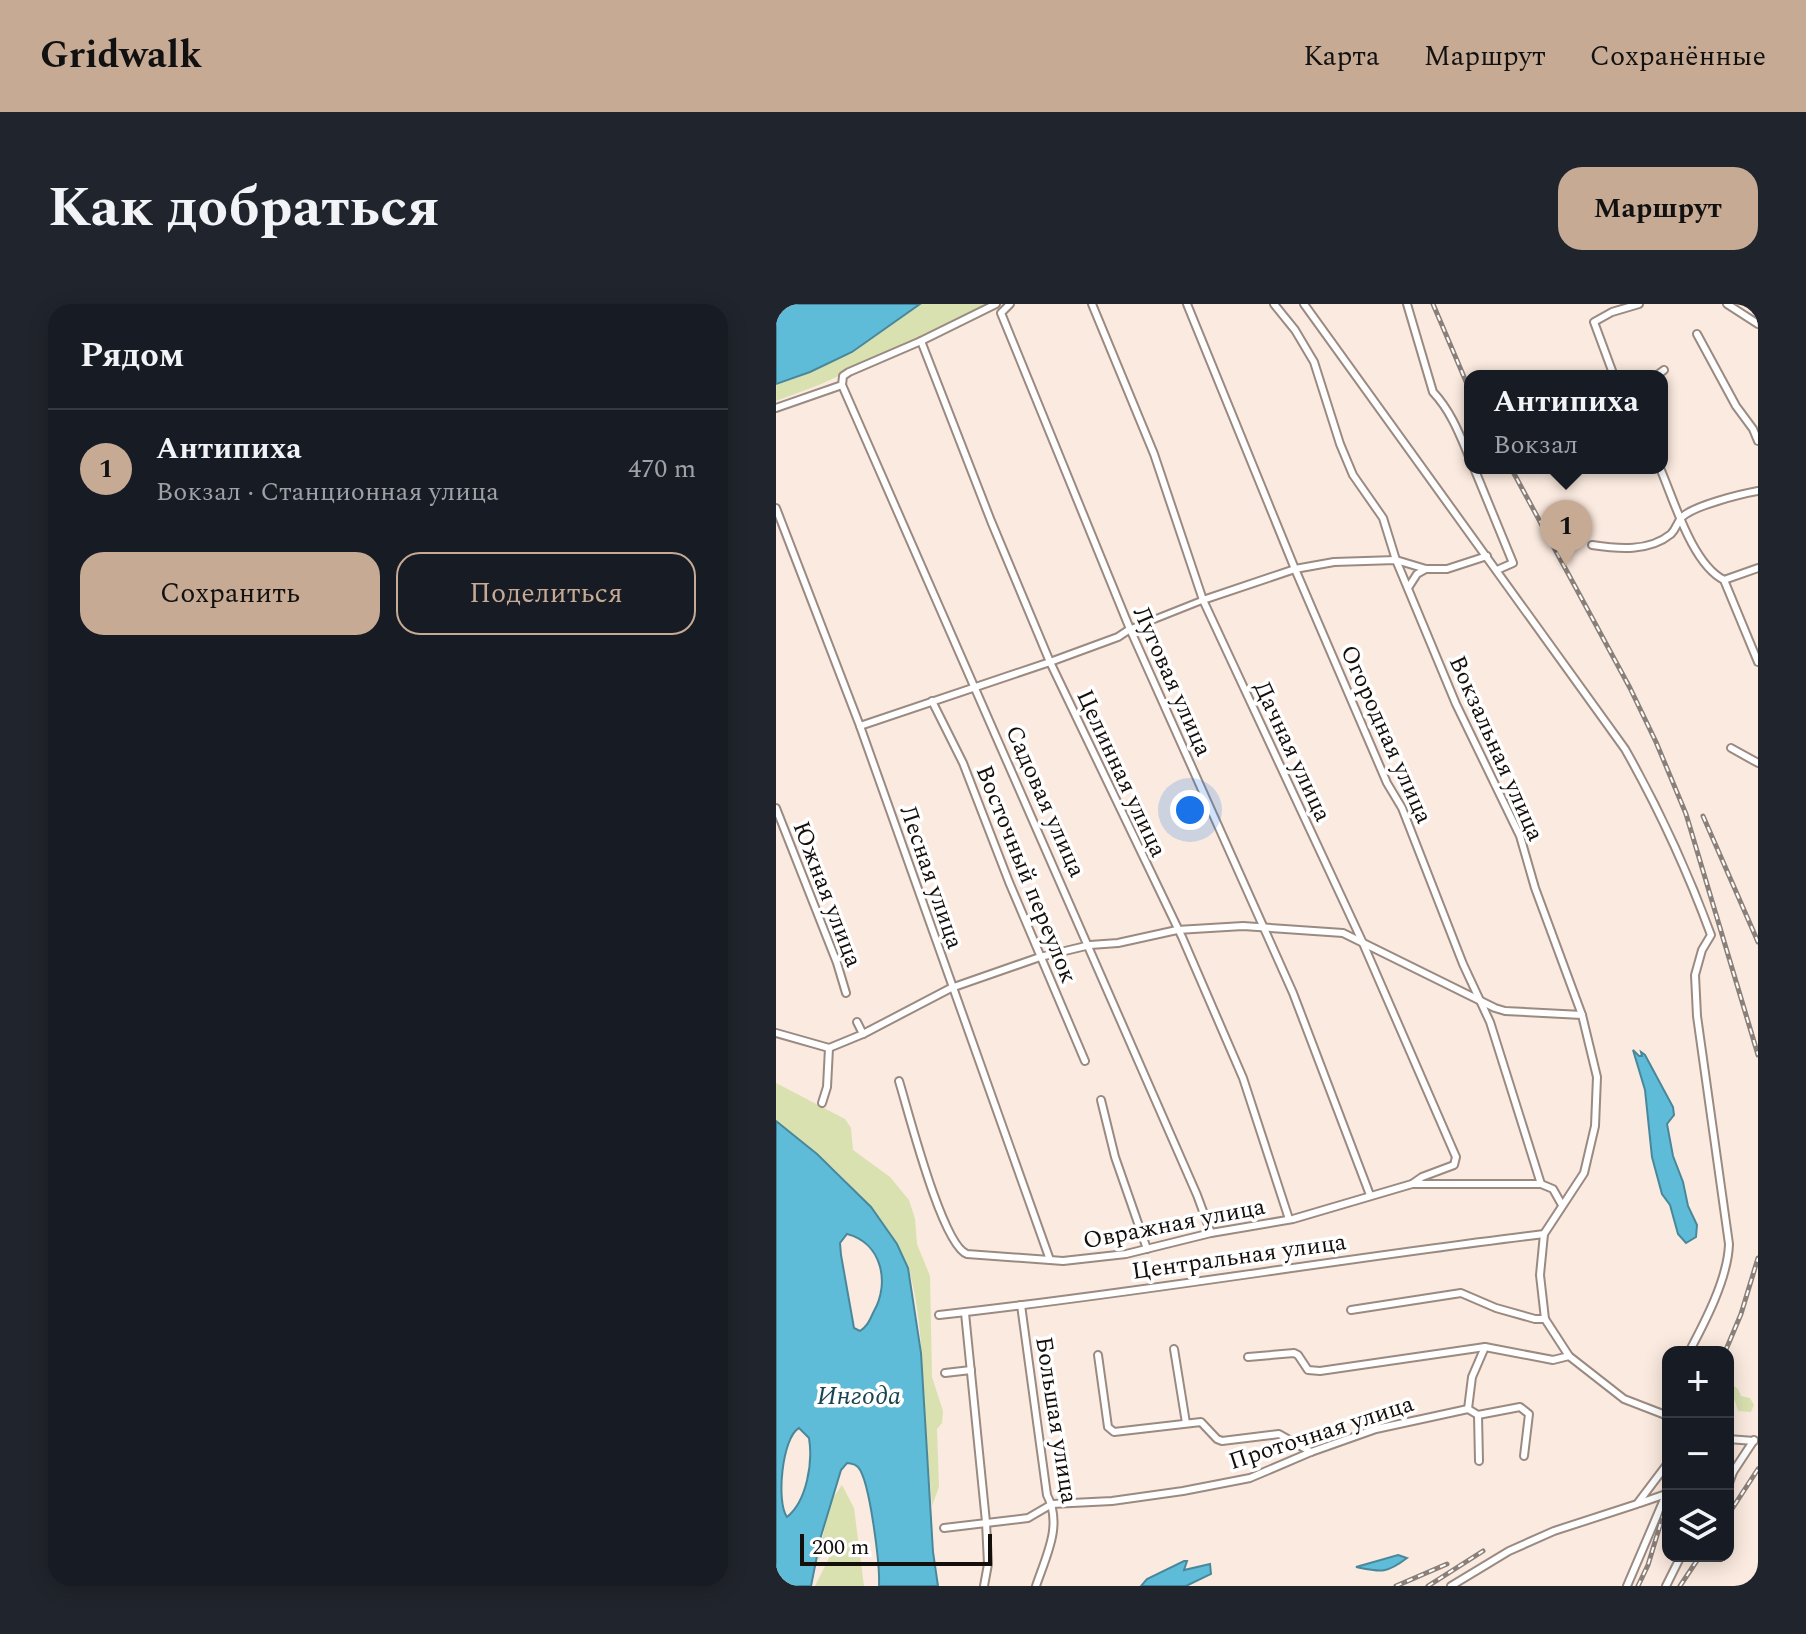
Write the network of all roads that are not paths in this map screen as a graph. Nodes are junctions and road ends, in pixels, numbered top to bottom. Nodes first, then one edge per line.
1 (996, 304) edge
2 (1010, 304) edge
3 (1092, 304) edge
4 (1187, 304) edge
5 (1274, 304) edge
6 (1304, 304) edge
7 (1407, 304) edge
8 (1639, 304) edge
9 (1727, 304) edge
10 (1758, 324) edge
11 (1697, 334) dead end
12 (921, 341) junction
13 (1612, 370) edge
14 (842, 385) junction
15 (776, 408) edge
16 (1758, 441) edge
17 (1464, 444) edge
18 (1476, 474) edge
19 (1663, 474) edge
20 (1758, 491) edge
21 (776, 508) edge
22 (1681, 518) junction
23 (1592, 545) dead end
24 (1487, 556) junction
25 (1396, 560) junction
26 (1758, 568) edge
27 (1295, 569) junction
28 (1426, 569) junction
29 (1497, 570) junction
30 (1724, 580) junction
31 (1408, 588) junction
32 (1203, 600) junction
33 (1130, 629) junction
34 (1050, 662) junction
35 (1758, 662) edge
36 (976, 687) junction
37 (932, 701) junction
38 (860, 726) junction
39 (1731, 748) dead end
40 (1758, 763) edge
41 (776, 808) edge
42 (1262, 928) junction
43 (1177, 930) junction
44 (1362, 941) junction
45 (1090, 945) junction
46 (1040, 957) junction
47 (951, 988) junction
48 (846, 993) dead end
49 (1480, 1000) junction
50 (1582, 1015) junction
51 (857, 1022) dead end
52 (776, 1033) edge
53 (863, 1034) junction
54 (829, 1048) junction
55 (1085, 1061) dead end
56 (899, 1081) dead end
57 (1101, 1100) dead end
58 (822, 1103) dead end
59 (1412, 1184) junction
60 (1541, 1184) junction
61 (1370, 1195) junction
62 (1562, 1205) junction
63 (1289, 1219) junction
64 (1211, 1233) junction
65 (1544, 1234) junction
66 (1147, 1249) junction
67 (1050, 1260) junction
68 (1021, 1305) junction
69 (1351, 1310) dead end
70 (965, 1313) junction
71 (939, 1315) dead end
72 (1545, 1319) junction
73 (1692, 1346) edge
74 (1485, 1347) junction
75 (1174, 1349) dead end
76 (1098, 1355) dead end
77 (1569, 1356) junction
78 (1248, 1357) dead end
79 (971, 1370) junction
80 (945, 1373) dead end
81 (1468, 1409) junction
82 (1662, 1414) edge
83 (1478, 1415) junction
84 (1186, 1423) junction
85 (1734, 1439) edge
86 (1756, 1441) edge
87 (1311, 1452) junction
88 (1524, 1456) dead end
89 (1479, 1461) dead end
90 (1662, 1471) edge
91 (1734, 1471) edge
92 (1662, 1494) edge
93 (1052, 1504) junction
94 (1637, 1504) junction
95 (1662, 1504) edge
96 (986, 1522) junction
97 (944, 1528) dead end
98 (1678, 1562) edge
99 (984, 1586) edge
100 (1036, 1586) edge
101 (1451, 1586) edge
102 (1627, 1586) edge
103 (1666, 1586) edge

1 - 12 street
2 - 33 street, Луговая улица
3 - 32 street, Дачная улица
4 - 27 street, Огородная улица
5 - 25 street, Вокзальная улица
6 - 24 street
7 - 17 street
8 - 13 street
9 - 10 street
11 - 16 street
12 - 14 street
12 - 34 street, Целинная улица
14 - 15 street
14 - 36 street, Садовая улица
18 - 29 street
19 - 22 street
20 - 22 street
21 - 38 street, Лесная улица
22 - 23 street
22 - 30 street
24 - 28 street
24 - 29 street
25 - 27 street
25 - 28 street
25 - 31 street, Вокзальная улица
26 - 30 street
27 - 32 street
27 - 49 street, Огородная улица
28 - 31 street
29 - 73 street
30 - 35 street
31 - 50 street, Вокзальная улица
32 - 33 street
32 - 44 street, Дачная улица
33 - 34 street
33 - 42 street, Луговая улица
34 - 36 street
34 - 43 street, Целинная улица
36 - 37 street
36 - 45 street, Садовая улица
37 - 38 street
37 - 46 street, Восточный переулок
38 - 47 street, Лесная улица
39 - 40 street
41 - 48 street, Южная улица
42 - 43 street
42 - 44 street
42 - 61 street, Луговая улица
43 - 45 street
43 - 63 street, Целинная улица
44 - 49 street
44 - 59 street, Дачная улица
45 - 46 street
45 - 64 street, Садовая улица
46 - 47 street
46 - 55 street, Восточный переулок
47 - 53 street
47 - 67 street, Лесная улица
49 - 50 street
49 - 60 street, Огородная улица
50 - 62 street, Вокзальная улица
51 - 53 street
52 - 54 street
53 - 54 street
54 - 58 street
56 - 67 street, Овражная улица
57 - 66 street
59 - 60 street, Овражная улица
59 - 61 street, Овражная улица
60 - 62 street
61 - 63 street, Овражная улица
62 - 65 street, Вокзальная улица
63 - 64 street, Овражная улица
64 - 66 street, Овражная улица
65 - 68 street, Центральная улица
65 - 72 street, Вокзальная улица
66 - 67 street, Овражная улица
68 - 70 street, Центральная улица
68 - 93 street, Большая улица
69 - 72 street
70 - 71 street, Центральная улица
70 - 79 street
72 - 77 street, Вокзальная улица
74 - 77 street
74 - 78 street
74 - 81 street
75 - 84 street
76 - 84 street
77 - 82 street, Вокзальная улица
79 - 80 street
79 - 96 street
81 - 83 street
81 - 87 street, Проточная улица
83 - 88 street
83 - 89 street
84 - 87 street
85 - 86 street
86 - 91 street
87 - 93 street, Проточная улица
90 - 94 street
92 - 94 street
93 - 96 street, Проточная улица
93 - 100 street, Большая улица
94 - 101 street
95 - 102 street
96 - 97 street, Проточная улица
96 - 99 street
98 - 103 street

